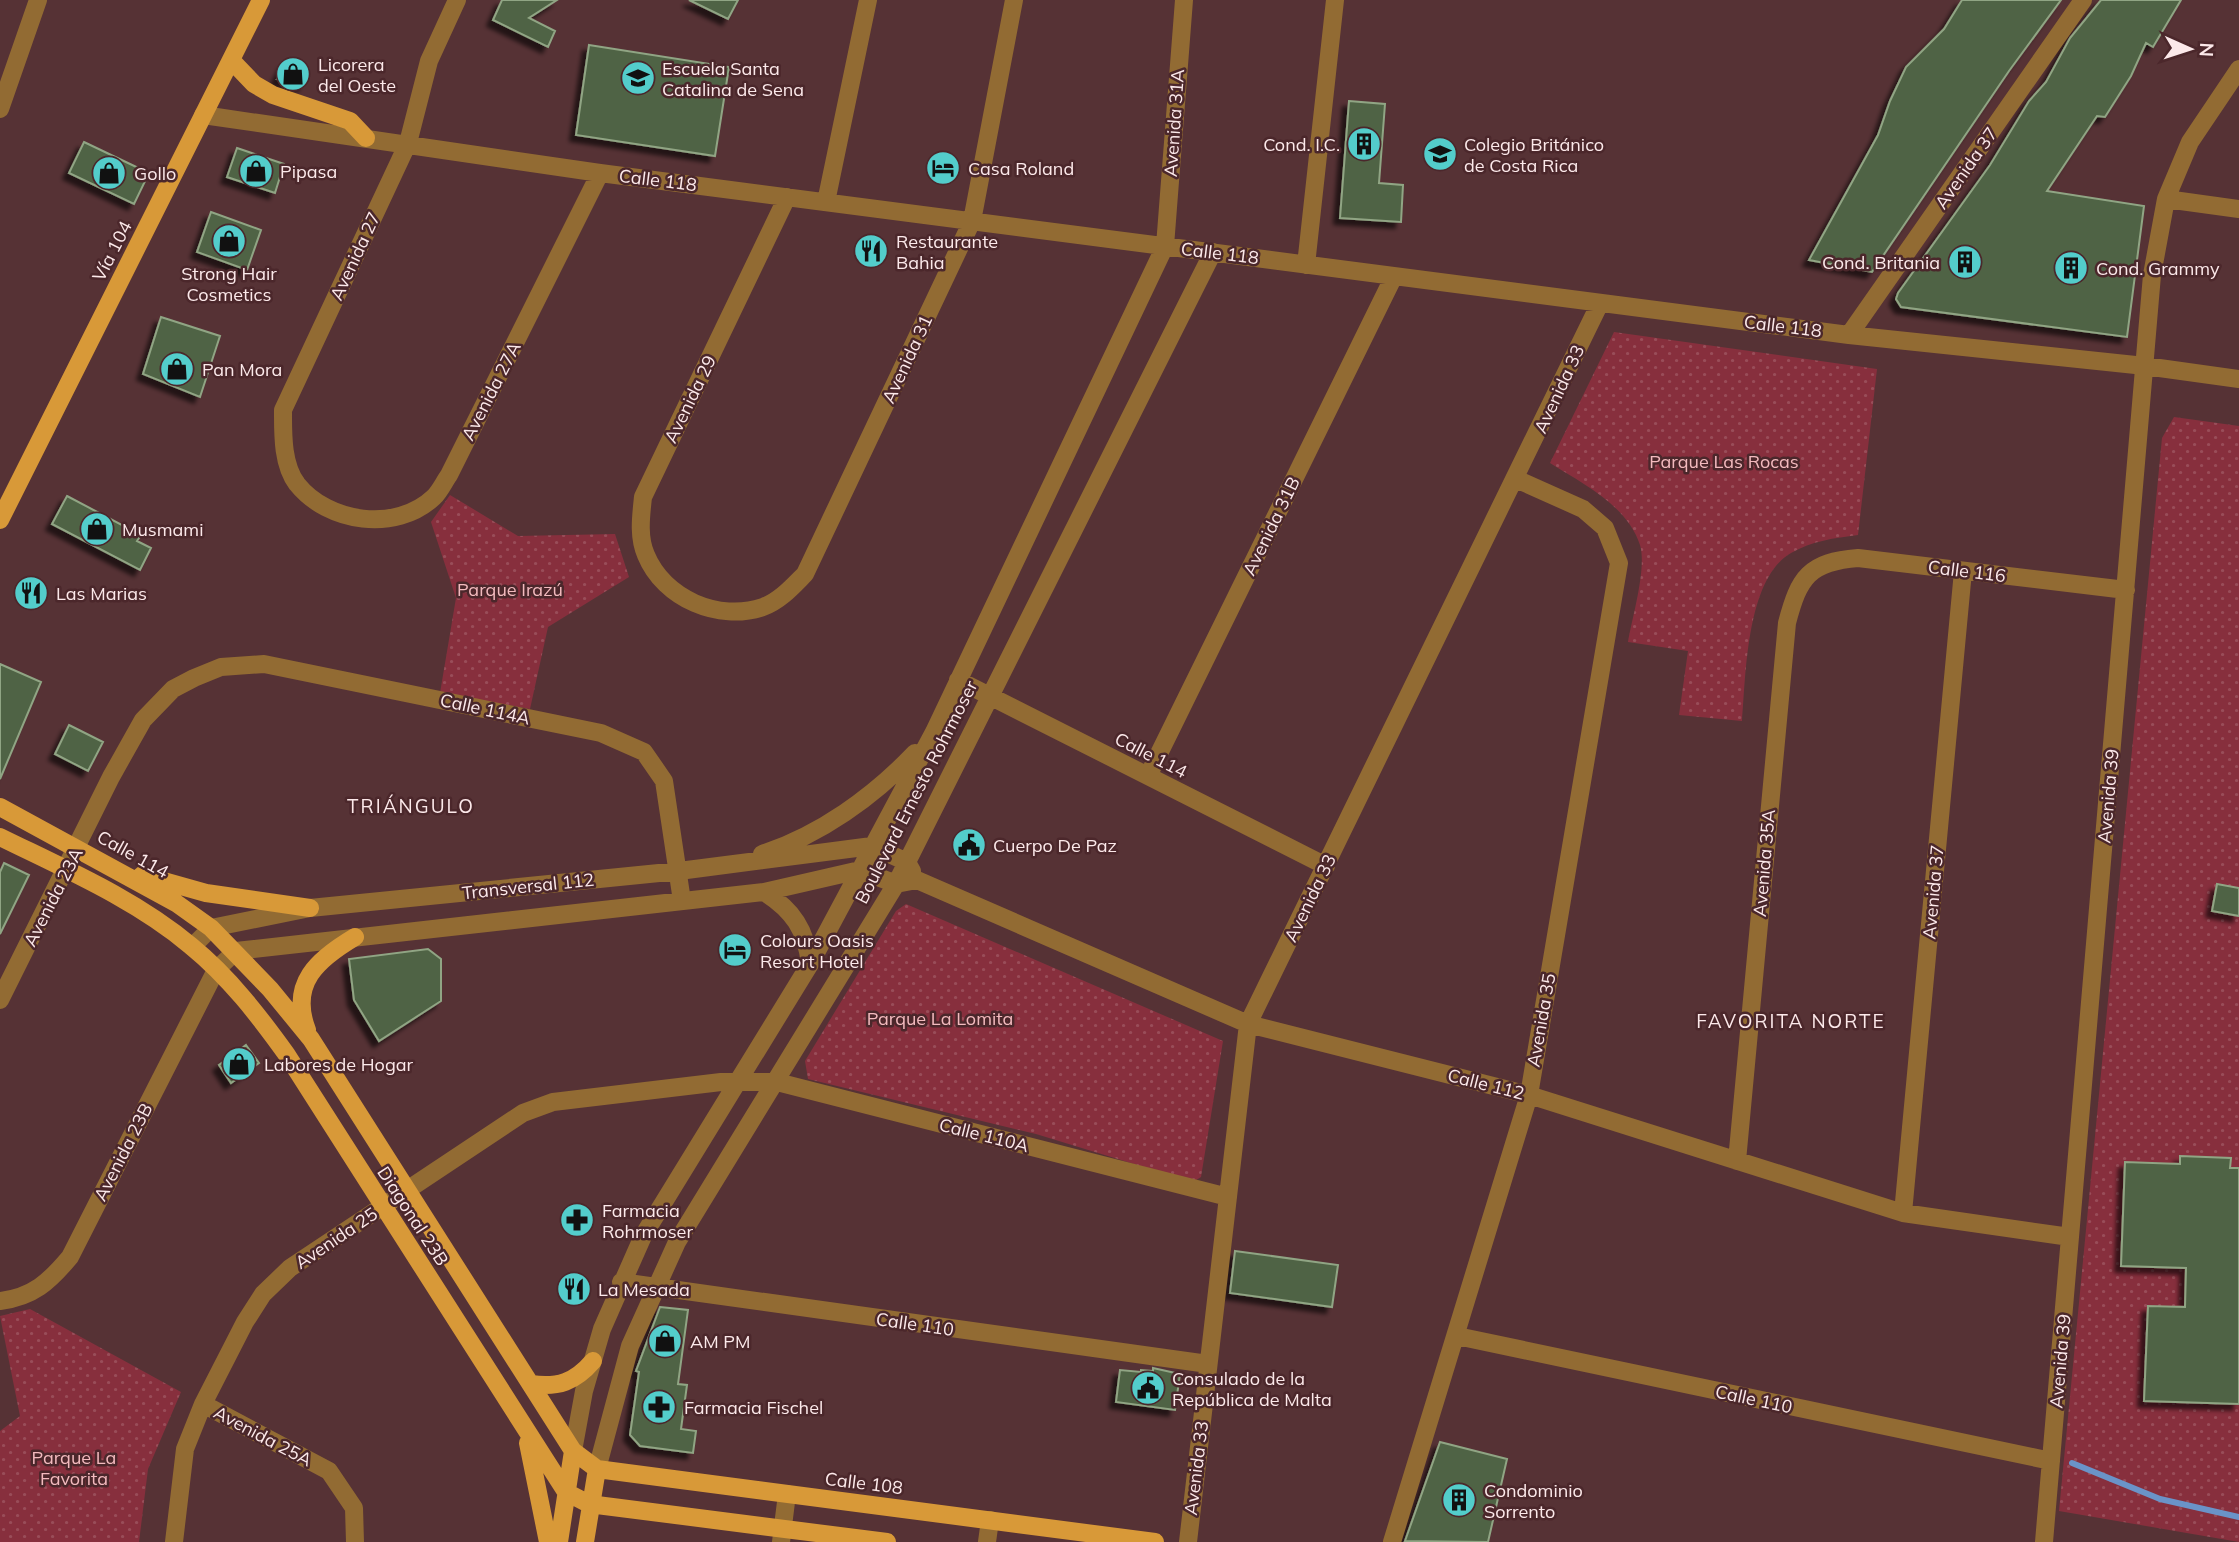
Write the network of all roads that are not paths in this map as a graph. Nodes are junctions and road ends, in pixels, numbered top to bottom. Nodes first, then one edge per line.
1 (38, 0) edge
2 (261, 0) edge
3 (457, 0) edge
4 (868, 0) edge
5 (1014, 0) edge
6 (1184, 0) edge
7 (1335, 0) edge
8 (2083, 0) edge
9 (231, 60) junction
10 (2239, 69) edge
11 (0, 109) edge
12 (203, 115) junction
13 (366, 138) junction
14 (408, 143) junction
15 (600, 173) junction
16 (787, 197) junction
17 (2166, 199) junction
18 (827, 202) junction
19 (2239, 209) edge
20 (972, 221) junction
21 (1165, 246) junction
22 (1213, 252) junction
23 (1306, 265) junction
24 (1394, 276) junction
25 (1600, 303) junction
26 (1849, 335) junction
27 (2145, 366) junction
28 (2239, 379) edge
29 (1516, 480) junction
30 (6, 495) edge
31 (320, 503) joint
32 (0, 520) edge
33 (1810, 571) joint
34 (1963, 571) junction
35 (2126, 590) junction
36 (681, 598) joint
37 (958, 680) junction
38 (173, 690) joint
39 (989, 697) junction
40 (934, 732) junction
41 (1148, 776) junction
42 (0, 807) edge
43 (0, 837) edge
44 (872, 846) junction
45 (78, 848) junction
46 (106, 862) junction
47 (907, 862) junction
48 (727, 865) junction
49 (1326, 866) junction
50 (66, 869) junction
51 (860, 870) junction
52 (679, 871) junction
53 (917, 880) junction
54 (896, 884) junction
55 (764, 892) junction
56 (682, 901) junction
57 (310, 908) junction
58 (211, 928) junction
59 (355, 937) junction
60 (192, 947) junction
61 (236, 951) junction
62 (810, 964) junction
63 (216, 970) junction
64 (0, 1000) edge
65 (1248, 1024) junction
66 (311, 1040) junction
67 (777, 1082) junction
68 (739, 1083) junction
69 (1529, 1095) junction
70 (1737, 1161) junction
71 (408, 1189) junction
72 (1228, 1197) junction
73 (382, 1207) junction
74 (1903, 1213) junction
75 (2070, 1237) junction
76 (621, 1282) junction
77 (654, 1288) junction
78 (0, 1301) edge
79 (1457, 1336) junction
80 (593, 1361) junction
81 (1208, 1364) junction
82 (531, 1384) junction
83 (203, 1404) junction
84 (525, 1429) junction
85 (573, 1451) junction
86 (2051, 1461) junction
87 (597, 1469) junction
88 (566, 1492) junction
89 (787, 1494) junction
90 (589, 1504) junction
91 (990, 1520) junction
92 (782, 1535) edge
93 (173, 1542) edge
94 (355, 1542) edge
95 (548, 1542) edge
96 (559, 1542) edge
97 (584, 1542) edge
98 (887, 1542) edge
99 (987, 1542) edge
100 (1155, 1542) edge
101 (1188, 1542) edge
102 (1392, 1542) edge
103 (2044, 1542) edge

1 - 11 street
2 - 9 main road, Vía 104
3 - 14 street, Avenida 27
4 - 18 street
5 - 20 street, Avenida 31
6 - 21 street, Avenida 31A
7 - 23 street
8 - 26 street, Avenida 37
9 - 12 main road, Vía 104
9 - 13 main road
10 - 17 street, Avenida 39
12 - 13 street, Calle 118
12 - 30 main road, Vía 104
13 - 14 street, Calle 118
14 - 15 street, Calle 118
14 - 31 street, Avenida 27
15 - 16 street, Calle 118
15 - 31 street, Avenida 27A
16 - 18 street, Calle 118
16 - 36 street, Avenida 29
17 - 19 street
17 - 27 street, Avenida 39
18 - 20 street, Calle 118
20 - 21 street, Calle 118
20 - 36 street, Avenida 31
21 - 22 street, Calle 118
21 - 37 street, Boulevard Ernesto Rohrmoser
22 - 23 street, Calle 118
22 - 39 street, Boulevard Ernesto Rohrmoser
23 - 24 street, Calle 118
24 - 25 street, Calle 118
24 - 41 street, Avenida 31B
25 - 26 street, Calle 118
25 - 29 street, Avenida 33
26 - 27 street, Calle 118
27 - 28 street, Calle 118
27 - 35 street, Avenida 39
29 - 49 street, Avenida 33
29 - 69 street, Avenida 35
30 - 32 main road, Vía 104
33 - 34 street, Calle 116
33 - 70 street, Avenida 35A
34 - 35 street, Calle 116
34 - 74 street, Avenida 37
35 - 75 street, Avenida 39
37 - 39 street, Calle 114
37 - 40 street, Boulevard Ernesto Rohrmoser
38 - 45 street, Avenida 23A
38 - 52 street, Calle 114A
39 - 41 street, Calle 114
39 - 47 street, Boulevard Ernesto Rohrmoser
40 - 44 street, Boulevard Ernesto Rohrmoser
40 - 48 street
41 - 49 street, Calle 114
42 - 45 main road, Calle 114
43 - 50 main road
44 - 47 street
44 - 48 street, Transversal 112
44 - 51 street, Boulevard Ernesto Rohrmoser
45 - 46 main road, Calle 114
45 - 50 street, Avenida 23A
46 - 57 main road
46 - 58 main road, Calle 114
47 - 53 street
47 - 54 street, Boulevard Ernesto Rohrmoser
48 - 52 street, Transversal 112
49 - 65 street, Avenida 33
50 - 60 main road
50 - 64 street, Avenida 23A
51 - 54 street
51 - 55 street, Transversal 112
51 - 62 street, Boulevard Ernesto Rohrmoser
52 - 56 street, Calle 114A
52 - 57 street, Transversal 112
53 - 54 street
53 - 65 street, Calle 112
54 - 67 street, Boulevard Ernesto Rohrmoser
55 - 56 street, Transversal 112
55 - 62 street
56 - 59 street, Transversal 112
57 - 58 street, Transversal 112
58 - 60 street
58 - 61 main road, Calle 114
59 - 61 street, Transversal 112
59 - 66 main road
60 - 63 main road
61 - 63 street
61 - 66 main road, Diagonal 23B
62 - 68 street, Boulevard Ernesto Rohrmoser
63 - 73 main road, Diagonal 23B
63 - 78 street, Avenida 23B
65 - 69 street, Calle 112
65 - 72 street, Avenida 33
66 - 71 main road, Diagonal 23B
67 - 68 street, Calle 110A
67 - 72 street, Calle 110A
67 - 77 street, Boulevard Ernesto Rohrmoser
68 - 71 street, Avenida 25
68 - 76 street, Boulevard Ernesto Rohrmoser
69 - 70 street, Calle 112
69 - 79 street, Avenida 35
70 - 74 street, Calle 112
71 - 73 street, Avenida 25
71 - 82 main road, Diagonal 23B
72 - 81 street, Avenida 33
73 - 83 street, Avenida 25
73 - 84 main road, Diagonal 23B
74 - 75 street, Calle 112
75 - 86 street, Avenida 39
76 - 77 street, Calle 110
76 - 80 street, Boulevard Ernesto Rohrmoser
77 - 81 street, Calle 110
77 - 87 street, Boulevard Ernesto Rohrmoser
79 - 86 street, Calle 110
79 - 102 street, Avenida 35
80 - 82 main road
80 - 85 street, Boulevard Ernesto Rohrmoser
81 - 101 street, Avenida 33
82 - 85 main road, Diagonal 23B
83 - 93 street, Avenida 25
83 - 94 street, Avenida 25A
84 - 88 main road, Diagonal 23B
84 - 95 main road
85 - 87 main road, Calle 108
85 - 88 main road, Boulevard Ernesto Rohrmoser
86 - 103 street, Avenida 39
87 - 89 main road, Calle 108
87 - 90 main road, Boulevard Ernesto Rohrmoser
88 - 90 main road
88 - 96 main road, Boulevard Ernesto Rohrmoser
89 - 91 main road, Calle 108
89 - 92 street
90 - 92 main road
90 - 97 main road, Boulevard Ernesto Rohrmoser
91 - 99 street
91 - 100 main road, Calle 108
92 - 98 main road

